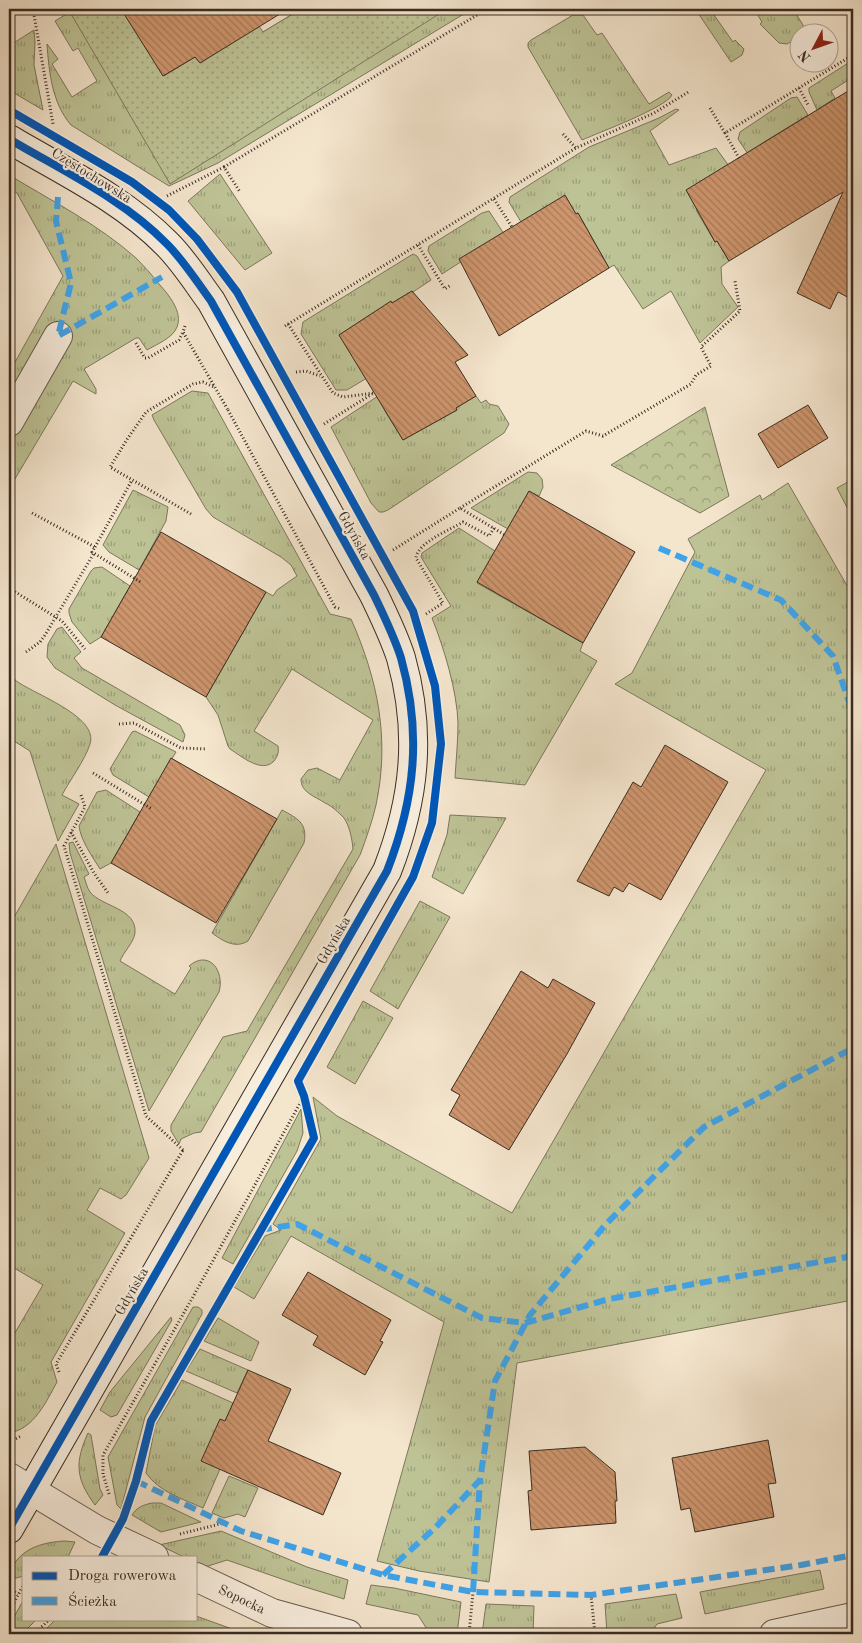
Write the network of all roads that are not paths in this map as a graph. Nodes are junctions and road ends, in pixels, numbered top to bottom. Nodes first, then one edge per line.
1 (9, 139) edge
2 (229, 333) joint
3 (58, 336) dead end
4 (9, 422) edge
5 (20, 1483) edge
6 (9, 1529) edge
7 (153, 1556) edge
8 (198, 1578) edge
9 (853, 1617) edge
10 (348, 1634) edge
11 (774, 1634) edge

1 - 2 street, Częstochowska
2 - 5 street, Gdyńska
3 - 4 street
5 - 6 street, Gdyńska
5 - 7 street
8 - 10 street, Sopocka
9 - 11 street

